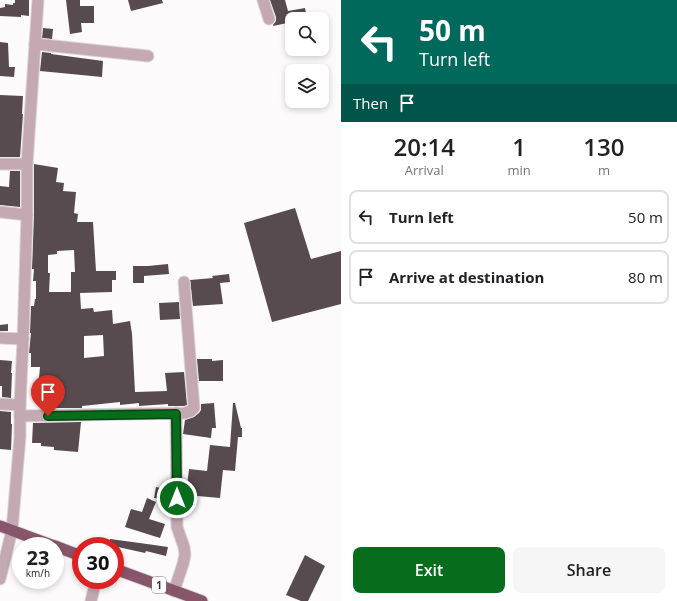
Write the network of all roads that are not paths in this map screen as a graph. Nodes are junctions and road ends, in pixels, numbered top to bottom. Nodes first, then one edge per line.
1 (38, 0) edge
2 (263, 0) edge
3 (269, 19) dead end
4 (35, 44) junction
5 (148, 56) dead end
6 (0, 164) edge
7 (28, 164) junction
8 (0, 212) edge
9 (27, 215) junction
10 (184, 282) dead end
11 (0, 338) edge
12 (23, 339) junction
13 (0, 404) edge
14 (20, 411) junction
15 (176, 414) junction
16 (0, 526) edge
17 (12, 530) junction
18 (31, 537) edge
19 (124, 572) edge
20 (0, 579) edge
21 (94, 589) edge
22 (174, 591) junction
23 (91, 601) edge
24 (202, 601) edge

1 - 4 street
2 - 3 street
4 - 5 street
4 - 7 street
6 - 7 street
7 - 9 street
8 - 9 street
9 - 12 street
10 - 15 street
11 - 12 street
12 - 14 street
13 - 14 street
14 - 15 street
14 - 17 street
15 - 22 street
16 - 17 highway
17 - 18 highway
17 - 20 street
19 - 22 highway, 1
21 - 23 street
22 - 24 highway, 1

